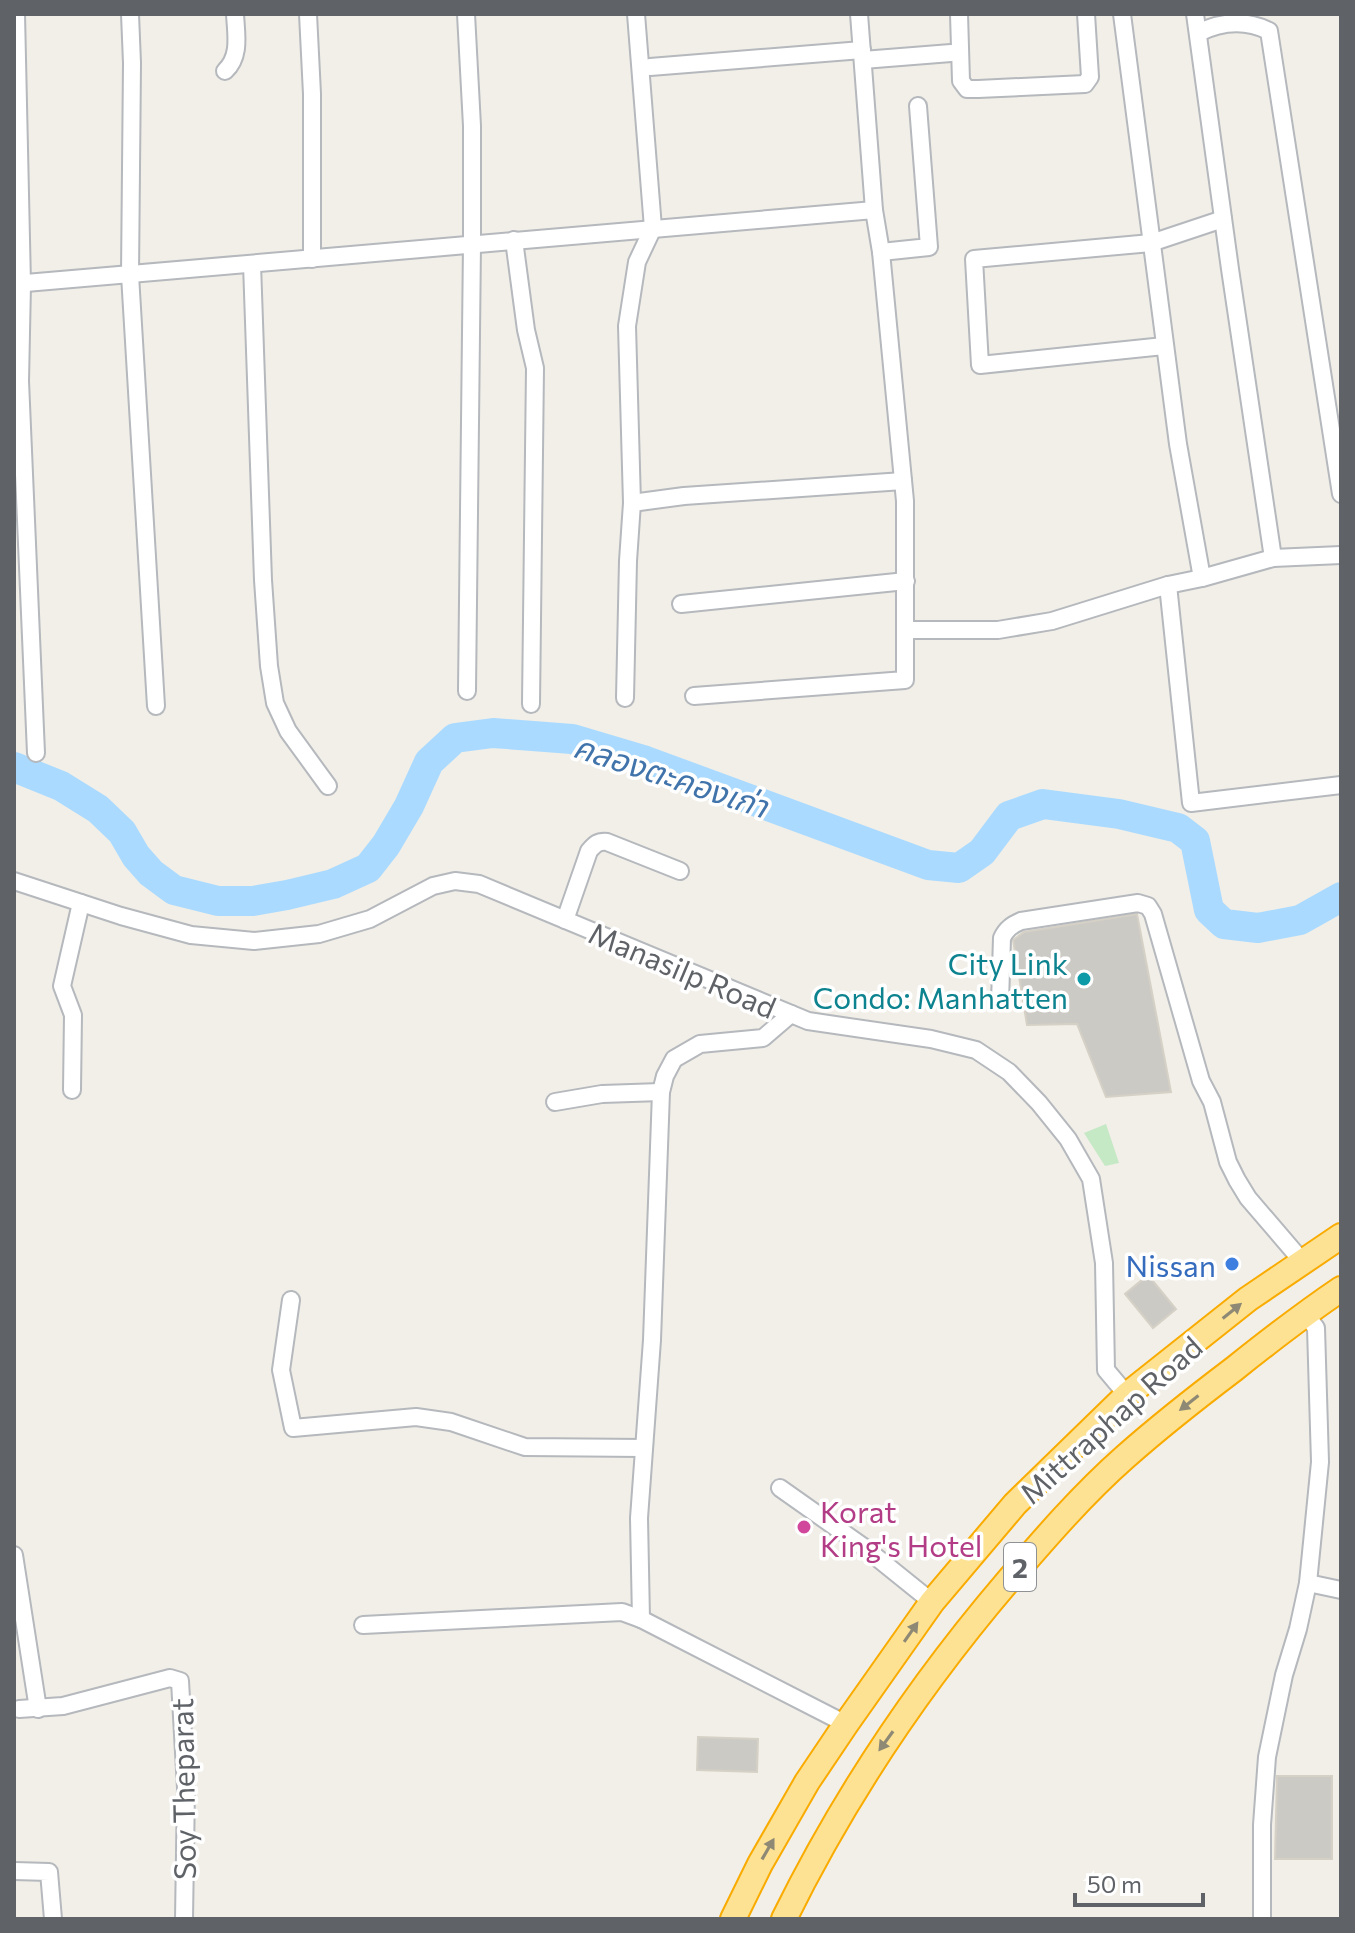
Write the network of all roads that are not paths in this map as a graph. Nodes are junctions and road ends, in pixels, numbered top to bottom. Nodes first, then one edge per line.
1 (16, 14) edge
2 (130, 14) edge
3 (235, 14) edge
4 (308, 14) edge
5 (466, 14) edge
6 (636, 14) edge
7 (859, 14) edge
8 (959, 14) edge
9 (1086, 14) edge
10 (1122, 14) edge
11 (1195, 14) edge
12 (1198, 33) junction
13 (951, 53) dead end
14 (862, 55) junction
15 (650, 67) dead end
16 (225, 71) dead end
17 (918, 106) dead end
18 (874, 210) junction
19 (1223, 219) junction
20 (653, 228) junction
21 (514, 240) junction
22 (1151, 243) junction
23 (472, 244) junction
24 (881, 252) junction
25 (312, 259) junction
26 (252, 264) junction
27 (130, 275) junction
28 (18, 284) edge
29 (1164, 346) junction
30 (903, 481) junction
31 (1341, 494) edge
32 (632, 503) junction
33 (1341, 555) edge
34 (1273, 558) junction
35 (1202, 578) junction
36 (906, 581) junction
37 (1168, 585) junction
38 (681, 604) dead end
39 (906, 630) junction
40 (467, 691) dead end
41 (694, 696) dead end
42 (625, 698) dead end
43 (531, 704) dead end
44 (156, 706) dead end
45 (36, 753) dead end
46 (1341, 785) edge
47 (328, 786) dead end
48 (680, 871) dead end
49 (14, 881) edge
50 (81, 903) junction
51 (565, 920) junction
52 (1000, 1002) dead end
53 (791, 1014) junction
54 (72, 1090) dead end
55 (661, 1092) junction
56 (555, 1102) dead end
57 (1341, 1236) edge
58 (1302, 1261) junction
59 (1341, 1289) edge
60 (291, 1300) dead end
61 (1305, 1313) junction
62 (1127, 1395) junction
63 (644, 1448) junction
64 (780, 1488) dead end
65 (14, 1558) edge
66 (1308, 1583) junction
67 (1341, 1590) edge
68 (932, 1602) junction
69 (641, 1619) junction
70 (363, 1625) dead end
71 (19, 1709) dead end
72 (38, 1709) junction
73 (846, 1724) junction
74 (14, 1871) edge
75 (53, 1919) edge
76 (184, 1919) edge
77 (733, 1919) edge
78 (784, 1919) edge
79 (1262, 1919) edge

1 - 28 street
2 - 27 street
3 - 16 street
4 - 25 street
5 - 23 street
6 - 20 street
7 - 14 street
8 - 9 street
10 - 22 street
11 - 12 street
12 - 19 street
12 - 31 street
13 - 14 street
14 - 15 street
14 - 18 street
17 - 24 street
18 - 20 street
18 - 24 street
19 - 22 street
19 - 34 street
20 - 21 street
20 - 32 street
21 - 23 street
21 - 43 street
22 - 29 street
22 - 29 street
23 - 25 street
23 - 40 street
24 - 30 street
25 - 26 street
26 - 27 street
26 - 47 street
27 - 28 street
27 - 44 street
28 - 45 street
29 - 35 street
30 - 32 street
30 - 36 street
32 - 42 street
33 - 34 street
34 - 35 street
35 - 37 street
36 - 38 street
36 - 39 street
37 - 39 street
37 - 46 street
39 - 41 street
48 - 51 street
49 - 50 street, Manasilp Road
50 - 51 street, Manasilp Road
50 - 54 street
51 - 53 street, Manasilp Road
52 - 58 street
53 - 55 street
53 - 62 street, Manasilp Road
55 - 56 street
55 - 63 street
57 - 58 highway, Mittraphap Road / 2
62 -> 58 highway, Mittraphap Road / 2
59 - 61 highway, Mittraphap Road / 2
60 - 63 street
61 - 66 street
61 -> 78 highway, Mittraphap Road / 2
62 - 68 highway, Mittraphap Road / 2
63 - 69 street
64 - 68 street
65 - 72 street
66 - 67 street
66 - 79 street
73 -> 68 highway, Mittraphap Road / 2
69 - 70 street
69 - 73 street
71 - 72 street, Soy Theparat
72 - 76 street, Soy Theparat
77 -> 73 highway, Mittraphap Road / 2
74 - 75 street

